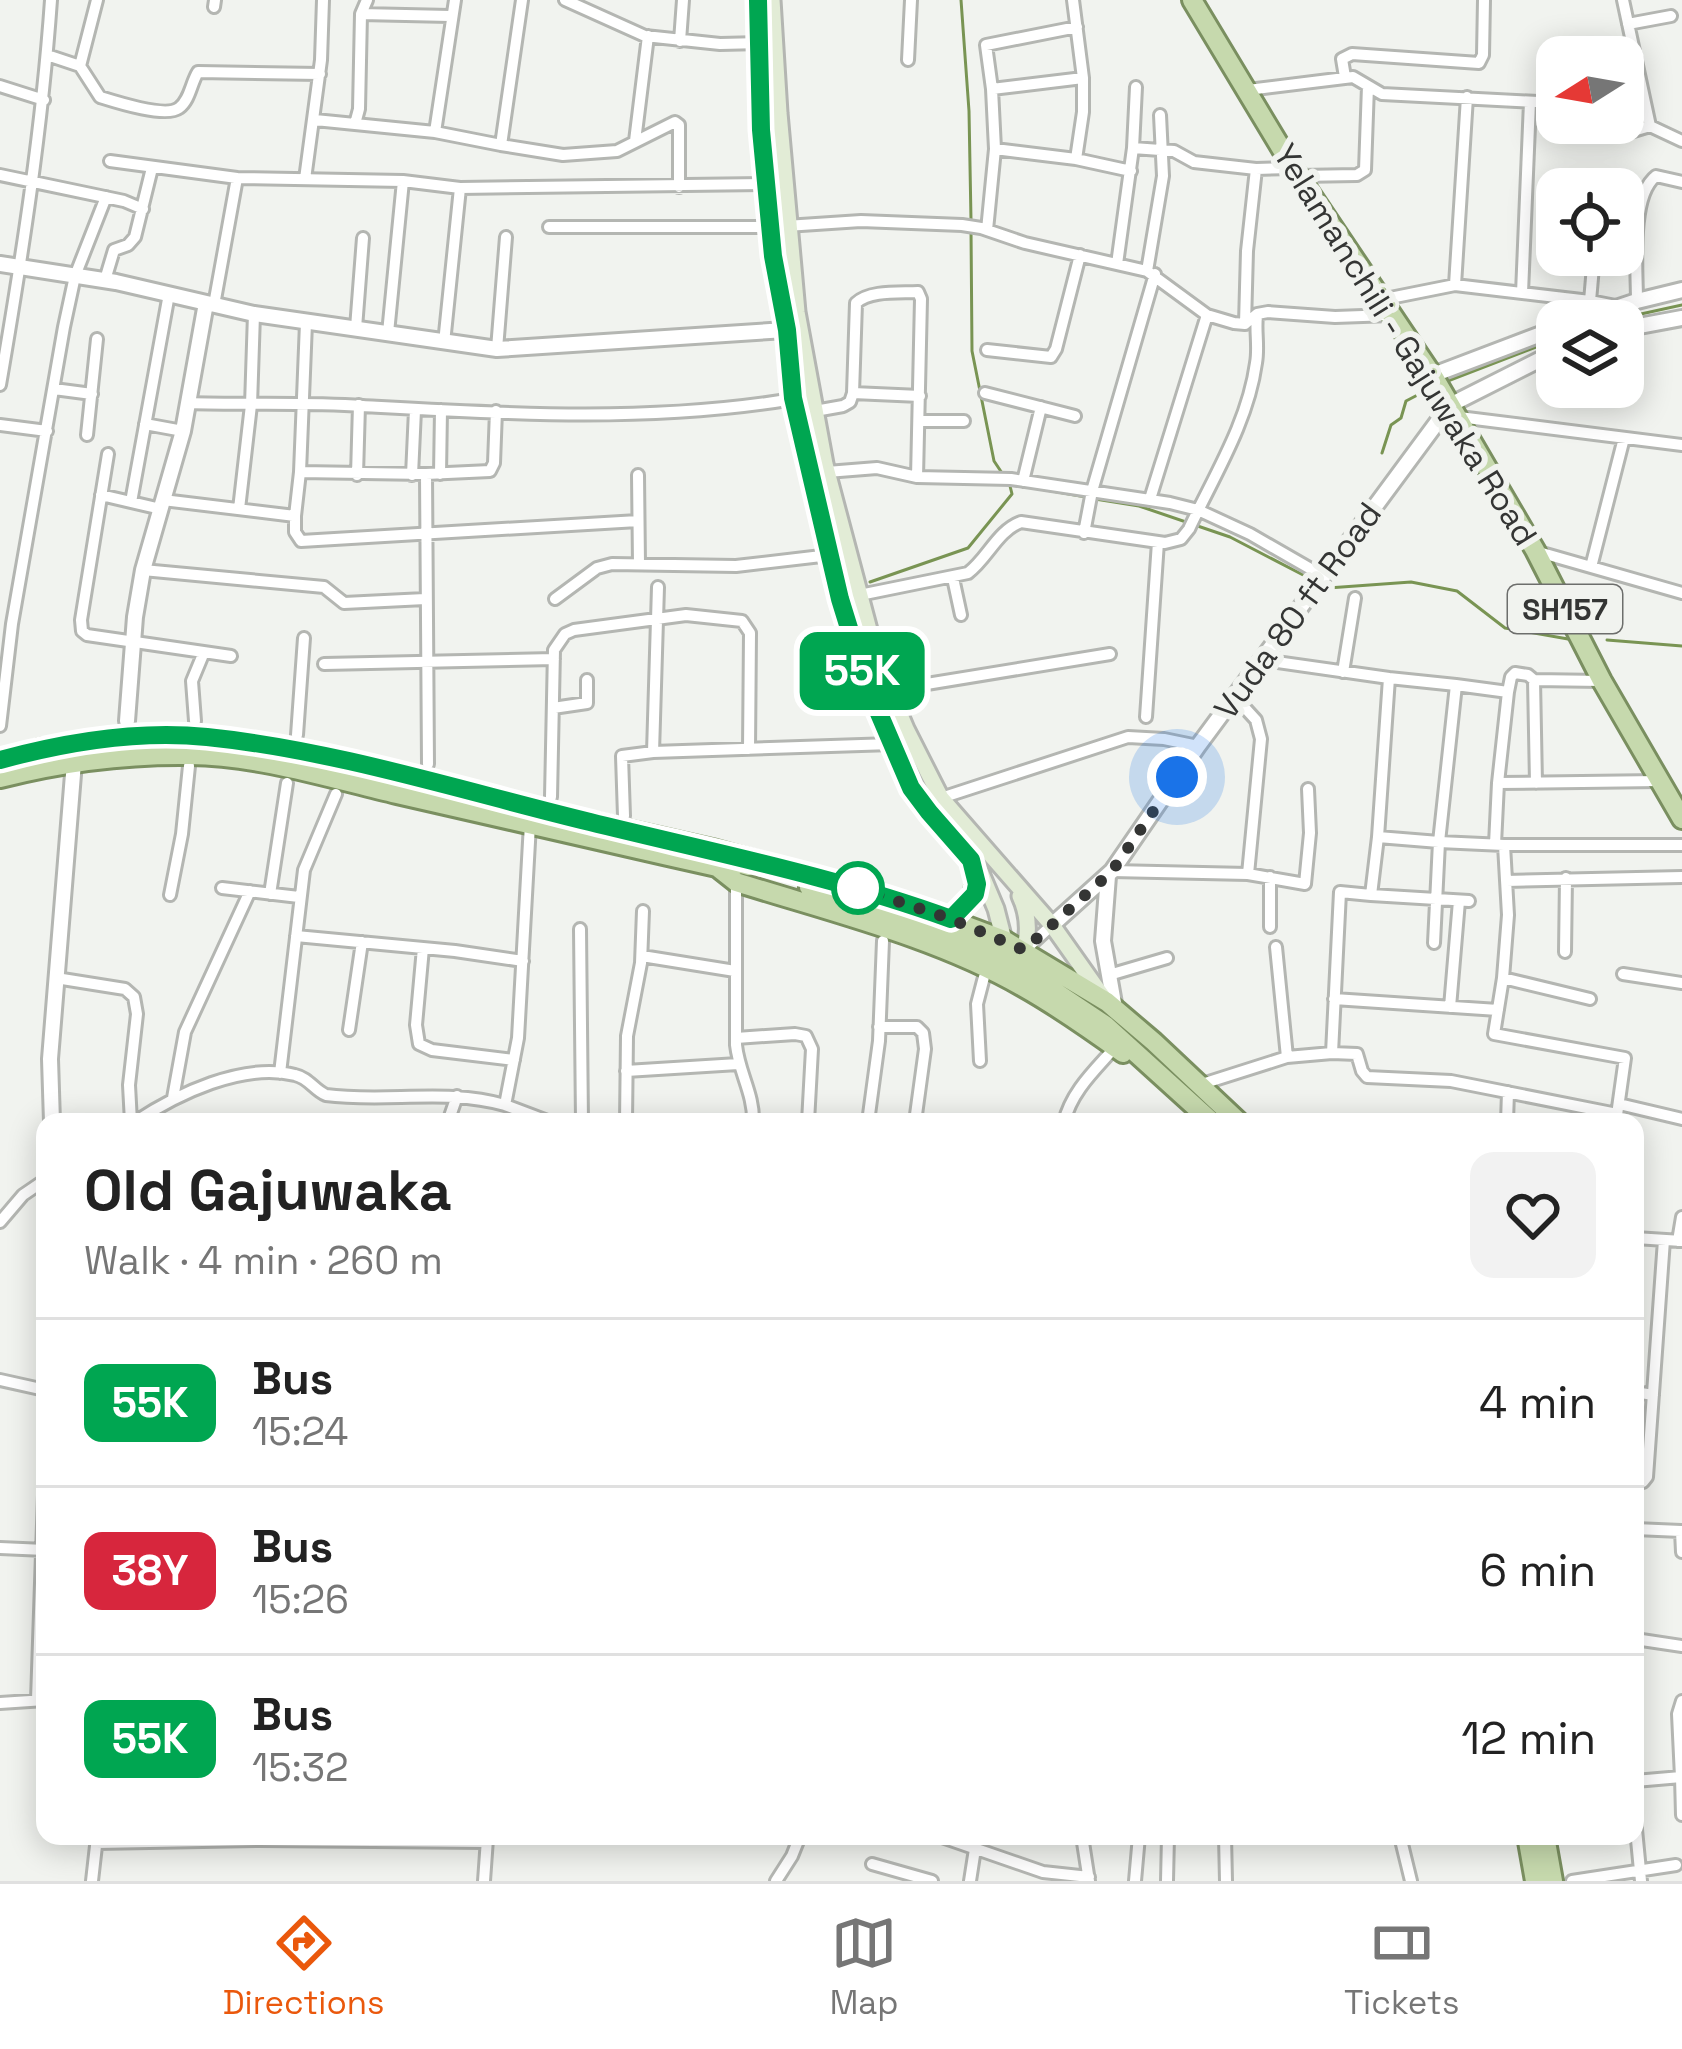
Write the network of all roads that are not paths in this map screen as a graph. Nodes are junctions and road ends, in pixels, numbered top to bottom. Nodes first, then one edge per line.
1 (51, 0) edge
2 (97, 0) edge
3 (322, 0) edge
4 (367, 0) edge
5 (454, 0) edge
6 (522, 0) edge
7 (565, 0) edge
8 (683, 0) edge
9 (758, 0) edge
10 (772, 0) edge
11 (911, 0) edge
12 (1073, 0) edge
13 (1192, 0) edge
14 (1484, 0) edge
15 (1623, 0) edge
16 (361, 14) junction
17 (450, 16) junction
18 (1671, 16) dead end
19 (1628, 24) junction
20 (1077, 27) junction
21 (648, 37) junction
22 (680, 40) junction
23 (761, 43) junction
24 (47, 55) junction
25 (908, 60) dead end
26 (80, 66) junction
27 (320, 74) junction
28 (1345, 77) junction
29 (1083, 78) junction
30 (0, 86) edge
31 (1368, 86) junction
32 (1136, 87) dead end
33 (992, 89) junction
34 (1248, 90) junction
35 (1467, 97) junction
36 (44, 100) junction
37 (1530, 103) junction
38 (1536, 103) edge
39 (1160, 115) dead end
40 (315, 120) junction
41 (355, 124) junction
42 (1650, 126) junction
43 (1644, 128) edge
44 (435, 132) junction
45 (635, 141) junction
46 (1682, 142) edge
47 (501, 145) junction
48 (1133, 148) junction
49 (995, 149) junction
50 (1162, 150) junction
51 (1076, 159) junction
52 (110, 161) dead end
53 (152, 168) junction
54 (1256, 169) junction
55 (1131, 171) junction
56 (1296, 172) junction
57 (0, 175) edge
58 (237, 178) junction
59 (305, 179) junction
60 (403, 181) junction
61 (31, 182) junction
62 (1682, 182) edge
63 (766, 184) junction
64 (679, 187) junction
65 (460, 188) junction
66 (106, 197) junction
67 (143, 209) junction
68 (549, 226) dead end
69 (780, 226) junction
70 (984, 229) junction
71 (506, 237) dead end
72 (364, 238) dead end
73 (1080, 256) junction
74 (0, 264) edge
75 (1117, 264) junction
76 (20, 268) junction
77 (1151, 272) junction
78 (75, 276) junction
79 (106, 280) junction
80 (1455, 285) junction
81 (1682, 290) edge
82 (1522, 293) junction
83 (169, 294) junction
84 (1582, 300) edge
85 (1637, 300) edge
86 (1641, 300) edge
87 (210, 304) junction
88 (1385, 307) junction
89 (254, 314) junction
90 (1257, 314) junction
91 (1207, 315) junction
92 (1682, 318) edge
93 (306, 323) junction
94 (1245, 324) junction
95 (1644, 325) edge
96 (356, 328) junction
97 (787, 330) junction
98 (388, 333) junction
99 (1536, 336) edge
100 (98, 340) dead end
101 (444, 343) junction
102 (497, 349) junction
103 (988, 350) dead end
104 (1536, 362) edge
105 (1434, 377) junction
106 (0, 385) edge
107 (54, 389) junction
108 (853, 393) junction
109 (92, 394) junction
110 (985, 394) dead end
111 (920, 396) junction
112 (793, 398) junction
113 (188, 403) junction
114 (250, 405) junction
115 (303, 405) junction
116 (358, 405) junction
117 (1041, 407) junction
118 (1452, 408) junction
119 (415, 410) junction
120 (441, 410) junction
121 (496, 411) junction
122 (815, 411) junction
123 (1076, 416) dead end
124 (964, 421) dead end
125 (919, 422) junction
126 (145, 424) junction
127 (0, 425) edge
128 (47, 431) junction
129 (183, 431) junction
130 (87, 435) dead end
131 (1624, 438) junction
132 (1682, 445) edge
133 (108, 454) dead end
134 (301, 472) junction
135 (827, 472) junction
136 (440, 474) junction
137 (356, 475) junction
138 (419, 475) junction
139 (638, 475) dead end
140 (917, 477) junction
141 (1017, 480) junction
142 (1092, 491) junction
143 (101, 495) junction
144 (1150, 499) junction
145 (131, 502) junction
146 (162, 504) junction
147 (239, 509) junction
148 (1198, 510) junction
149 (295, 516) junction
150 (638, 521) junction
151 (1084, 532) junction
152 (426, 533) junction
153 (1158, 542) junction
154 (1535, 550) junction
155 (830, 555) junction
156 (639, 564) junction
157 (1591, 567) junction
158 (143, 570) junction
159 (1323, 576) junction
160 (953, 578) junction
161 (658, 587) dead end
162 (1682, 593) edge
163 (859, 594) junction
164 (0, 598) edge
165 (1355, 598) dead end
166 (425, 599) junction
167 (555, 599) dead end
168 (840, 599) junction
169 (16, 601) junction
170 (961, 615) dead end
171 (657, 618) junction
172 (304, 638) dead end
173 (133, 641) junction
174 (204, 652) junction
175 (1109, 653) dead end
176 (231, 656) dead end
177 (554, 659) junction
178 (1263, 660) junction
179 (426, 663) junction
180 (324, 664) dead end
181 (1343, 672) junction
182 (1389, 678) junction
183 (587, 680) dead end
184 (1534, 680) junction
185 (1602, 681) junction
186 (1456, 685) junction
187 (890, 691) junction
188 (1508, 692) junction
189 (1235, 697) junction
190 (553, 708) junction
191 (1146, 716) dead end
192 (127, 721) dead end
193 (195, 721) dead end
194 (0, 726) edge
195 (297, 735) dead end
196 (892, 744) junction
197 (1198, 746) junction
198 (749, 748) junction
199 (653, 752) junction
200 (0, 760) edge
201 (74, 762) junction
202 (428, 764) dead end
203 (189, 766) dead end
204 (0, 778) edge
205 (1658, 781) junction
206 (287, 783) dead end
207 (1498, 783) junction
208 (1535, 783) junction
209 (1307, 789) dead end
210 (336, 794) dead end
211 (551, 797) dead end
212 (941, 798) junction
213 (624, 816) dead end
214 (1682, 819) edge
215 (530, 824) junction
216 (1378, 838) junction
217 (1439, 842) junction
218 (1500, 844) junction
219 (1682, 845) edge
220 (711, 854) junction
221 (971, 860) junction
222 (1007, 872) junction
223 (1110, 873) junction
224 (1248, 874) junction
225 (1270, 877) junction
226 (1682, 877) edge
227 (1565, 878) junction
228 (1506, 881) junction
229 (736, 882) junction
230 (222, 888) dead end
231 (250, 891) junction
232 (270, 894) junction
233 (170, 895) dead end
234 (1371, 895) junction
235 (299, 897) junction
236 (1436, 899) junction
237 (644, 911) dead end
238 (951, 919) junction
239 (1052, 925) junction
240 (1270, 927) dead end
241 (580, 929) dead end
242 (296, 936) junction
243 (883, 941) dead end
244 (362, 942) junction
245 (1434, 943) dead end
246 (1276, 947) dead end
247 (423, 948) junction
248 (1011, 952) junction
249 (1565, 952) dead end
250 (642, 956) junction
251 (1167, 958) dead end
252 (523, 961) junction
253 (735, 971) junction
254 (1623, 974) dead end
255 (1109, 975) junction
256 (984, 977) dead end
257 (56, 978) junction
258 (1503, 978) junction
259 (1682, 983) edge
260 (1076, 995) junction
261 (1334, 999) junction
262 (1590, 999) dead end
263 (1111, 1006) junction
264 (1450, 1007) junction
265 (1498, 1010) junction
266 (880, 1027) junction
267 (349, 1030) dead end
268 (736, 1038) junction
269 (1332, 1053) junction
270 (1109, 1054) dead end
271 (1287, 1057) junction
272 (514, 1060) junction
273 (980, 1061) dead end
274 (738, 1064) junction
275 (1149, 1066) junction
276 (626, 1071) junction
277 (280, 1073) junction
278 (1199, 1085) junction
279 (1508, 1092) junction
280 (457, 1096) junction
281 (173, 1098) junction
282 (502, 1104) junction
283 (51, 1113) edge
284 (132, 1113) edge
285 (148, 1113) edge
286 (451, 1113) edge
287 (498, 1113) edge
288 (526, 1113) edge
289 (582, 1113) edge
290 (626, 1113) edge
291 (753, 1113) edge
292 (808, 1113) edge
293 (869, 1113) edge
294 (916, 1113) edge
295 (1067, 1113) edge
296 (1202, 1113) edge
297 (1229, 1113) edge
298 (1507, 1113) edge
299 (1617, 1113) edge
300 (1644, 1115) edge
301 (1682, 1119) edge
302 (36, 1186) edge
303 (1682, 1216) edge
304 (1, 1219) edge
305 (1644, 1239) edge
306 (1664, 1240) junction
307 (1680, 1241) edge
308 (0, 1380) edge
309 (36, 1388) edge
310 (1644, 1394) edge
311 (1653, 1395) junction
312 (1644, 1481) edge
313 (1644, 1529) edge
314 (1681, 1531) edge
315 (0, 1548) edge
316 (36, 1550) edge
317 (1682, 1552) edge
318 (1682, 1562) edge
319 (1644, 1640) edge
320 (1682, 1646) edge
321 (36, 1700) edge
322 (1682, 1701) edge
323 (0, 1703) edge
324 (1681, 1751) edge
325 (1681, 1777) edge
326 (1644, 1780) edge
327 (1682, 1814) edge
328 (95, 1845) edge
329 (487, 1845) edge
330 (796, 1845) edge
331 (964, 1845) edge
332 (1083, 1845) edge
333 (1138, 1845) edge
334 (1168, 1845) edge
335 (1225, 1845) edge
336 (1402, 1845) edge
337 (1529, 1845) edge
338 (1547, 1845) edge
339 (1637, 1845) edge
340 (975, 1849) junction
341 (1137, 1856) junction
342 (1168, 1857) junction
343 (872, 1864) dead end
344 (1676, 1865) dead end
345 (1640, 1875) edge
346 (914, 1879) edge
347 (1089, 1879) edge
348 (92, 1881) edge
349 (484, 1881) edge
350 (776, 1881) edge
351 (932, 1881) edge
352 (970, 1881) edge
353 (1135, 1881) edge
354 (1167, 1881) edge
355 (1226, 1881) edge
356 (1411, 1881) edge
357 (1535, 1881) edge
358 (1553, 1881) edge
359 (1572, 1881) edge

1 - 24 street
2 - 26 street
3 - 27 street
4 - 16 street
5 - 17 street
6 - 47 street
7 - 21 street
8 - 22 street
9 - 23 main road
10 - 69 main road
11 - 25 street
12 - 20 street
13 - 34 main road, Yelamanchili - Gajuwaka Road / SH157
14 - 28 street
15 - 19 street
16 - 17 street
16 - 41 street
17 - 44 street
18 - 19 street
19 - 42 street
20 - 29 street
20 - 33 street
21 - 22 street
21 - 45 street
22 - 23 street
23 - 63 main road
24 - 26 street
24 - 36 street
26 - 27 street
27 - 40 street
28 - 31 street
28 - 34 street
29 - 33 street
29 - 51 street
30 - 36 street
31 - 35 street
31 - 56 street
32 - 48 street
33 - 49 street
34 - 56 main road, Yelamanchili - Gajuwaka Road / SH157
35 - 37 street
35 - 80 street
36 - 61 street
37 - 38 street
37 - 82 street
39 - 50 street
40 - 41 street
40 - 59 street
41 - 44 street
42 - 43 street
42 - 46 street
44 - 47 street
45 - 47 street
45 - 64 street
48 - 50 street
48 - 55 street
49 - 51 street
49 - 70 street
50 - 54 street
50 - 77 street
51 - 55 street
52 - 53 street
53 - 58 street
53 - 67 street
54 - 56 street
54 - 94 street
55 - 75 street
56 - 88 main road, Yelamanchili - Gajuwaka Road / SH157
57 - 61 street
58 - 59 street
58 - 87 street
59 - 60 street
60 - 65 street
60 - 98 street
61 - 66 street
61 - 76 street
62 - 85 street
63 - 64 street
63 - 69 main road
64 - 65 street
65 - 101 street
66 - 67 street
66 - 78 street
67 - 79 street
68 - 69 street
69 - 70 street
69 - 97 main road
69 - 122 main road
70 - 73 street
71 - 102 street
72 - 96 street
73 - 75 street
73 - 103 street
74 - 76 street
75 - 77 street
76 - 78 street
76 - 106 street
77 - 91 street
77 - 142 street
78 - 79 street
78 - 107 street
79 - 83 street
80 - 82 street
80 - 88 street
81 - 86 street
82 - 84 street
83 - 87 street
83 - 126 street
87 - 89 street
87 - 113 street
88 - 90 street
88 - 105 main road, Yelamanchili - Gajuwaka Road / SH157
89 - 93 street
89 - 114 street
90 - 94 street
90 - 148 street
91 - 94 street
91 - 144 street
92 - 95 street
93 - 96 street
93 - 115 street
96 - 98 street
97 - 102 street
97 - 112 main road
98 - 101 street
99 - 105 street
100 - 109 street
101 - 102 street
104 - 118 street
105 - 118 main road, Yelamanchili - Gajuwaka Road / SH157
107 - 109 street
107 - 128 street
108 - 111 street
108 - 111 street
108 - 122 street
109 - 130 street
110 - 117 street
111 - 125 street
112 - 121 street
112 - 155 main road
113 - 114 street
113 - 129 street
114 - 115 street
114 - 147 street
115 - 116 street
115 - 134 street
116 - 119 street
116 - 137 street
117 - 123 street
117 - 141 street
118 - 131 street
118 - 154 main road, Yelamanchili - Gajuwaka Road / SH157
118 - 159 street, Vuda 80 ft Road
119 - 120 street
119 - 138 street
120 - 121 street
120 - 136 street
121 - 136 street
122 - 135 main road
124 - 125 street
125 - 140 street
126 - 129 street
126 - 145 street
127 - 128 street
128 - 169 street
129 - 146 street
131 - 132 street
131 - 157 street
133 - 143 street
134 - 137 street
134 - 149 street
135 - 140 street
135 - 163 main road
136 - 138 street
137 - 138 street
138 - 152 street
139 - 150 street
140 - 141 street
141 - 142 street
142 - 144 street
142 - 151 street
143 - 145 street
143 - 173 street
144 - 148 street
145 - 146 street
146 - 147 street
146 - 158 street
147 - 149 street
148 - 153 street
148 - 159 street
149 - 152 street
150 - 152 street
150 - 156 street
151 - 153 street
151 - 160 street
152 - 166 street
153 - 191 street
154 - 157 street
154 - 185 main road, Yelamanchili - Gajuwaka Road / SH157
155 - 156 street
155 - 168 main road
156 - 167 street
157 - 162 street
158 - 166 street
158 - 173 street
159 - 178 street, Vuda 80 ft Road
160 - 163 street
160 - 170 street
161 - 171 street
163 - 168 street
163 - 187 main road
164 - 169 street
165 - 181 street
166 - 179 street
168 - 196 main road
169 - 194 street
171 - 177 street
171 - 198 street
171 - 199 street
172 - 195 street
173 - 174 street
173 - 192 street
174 - 176 street
174 - 193 street
175 - 187 street
177 - 179 street
177 - 190 street
178 - 181 street
178 - 189 street, Vuda 80 ft Road
179 - 180 street
179 - 202 street
181 - 182 street
182 - 186 street
182 - 216 street
183 - 190 street
184 - 185 street
184 - 188 street
184 - 208 street
185 - 205 main road, Yelamanchili - Gajuwaka Road / SH157
186 - 188 street
186 - 217 street
187 - 212 main road
188 - 207 street
189 - 197 street, Vuda 80 ft Road
189 - 224 street
190 - 211 street
196 - 198 street
196 - 221 main road
197 - 212 street
197 - 223 street, Vuda 80 ft Road
198 - 199 street
199 - 213 street
200 - 220 main road
201 - 204 main road
201 - 215 main road
201 - 257 street
203 - 233 street
205 - 208 street
205 - 214 main road, Yelamanchili - Gajuwaka Road / SH157
206 - 232 street
207 - 208 street
207 - 218 street
209 - 225 street
210 - 235 street
212 - 222 main road
215 - 220 main road
215 - 252 street
216 - 217 street
216 - 234 street
217 - 218 street
217 - 236 street
218 - 219 street
218 - 228 street
220 - 229 main road
220 - 238 main road
220 - 248 main road
221 - 238 main road
221 - 248 main road
222 - 239 main road
222 - 248 main road
223 - 224 street
223 - 239 street, Vuda 80 ft Road
223 - 255 street
224 - 225 street
225 - 240 street
226 - 227 street
227 - 228 street
227 - 249 street
228 - 258 street
229 - 253 street
229 - 275 main road
230 - 231 street
231 - 232 street
231 - 281 street
232 - 235 street
234 - 236 street
234 - 261 street
235 - 242 street
236 - 245 street
236 - 264 street
237 - 250 street
238 - 248 main road
239 - 248 street
239 - 263 main road
241 - 289 street
242 - 244 street
242 - 277 street
243 - 266 street
244 - 247 street
244 - 267 street
246 - 271 street
247 - 252 street
247 - 272 street
248 - 260 main road
250 - 253 street
250 - 276 street
251 - 255 street
252 - 272 street
253 - 268 street
254 - 259 street
255 - 263 street
256 - 273 street
257 - 283 street
257 - 284 street
258 - 262 street
258 - 265 street
260 - 263 main road
260 - 275 main road
261 - 264 street
261 - 269 street
263 - 278 main road
264 - 265 street
265 - 299 street
266 - 293 street
266 - 294 street
268 - 274 street
268 - 292 street
269 - 271 street
269 - 279 street
270 - 295 street
271 - 278 street
272 - 282 street
274 - 276 street
274 - 291 street
275 - 296 main road
276 - 290 street
277 - 280 street
277 - 281 street
278 - 297 main road
279 - 298 street
279 - 299 street
280 - 282 street
280 - 286 street
281 - 285 street
282 - 287 street
282 - 288 street
300 - 301 street
302 - 304 street
303 - 307 street
305 - 306 street
306 - 307 street
306 - 311 street
308 - 309 street
310 - 311 street
311 - 312 street
313 - 314 street
314 - 317 street
315 - 316 street
317 - 318 street
319 - 320 street
321 - 323 street
322 - 324 street
324 - 325 street
325 - 326 street
325 - 327 street
328 - 348 street
329 - 349 street
330 - 350 street
331 - 340 street
332 - 347 street
333 - 341 street
334 - 342 street
335 - 355 street
336 - 356 street
337 - 357 main road
338 - 358 main road
339 - 345 street
340 - 347 street
340 - 352 street
341 - 342 street
341 - 353 street
342 - 354 street
343 - 346 street
344 - 345 street
345 - 359 street
346 - 351 street

